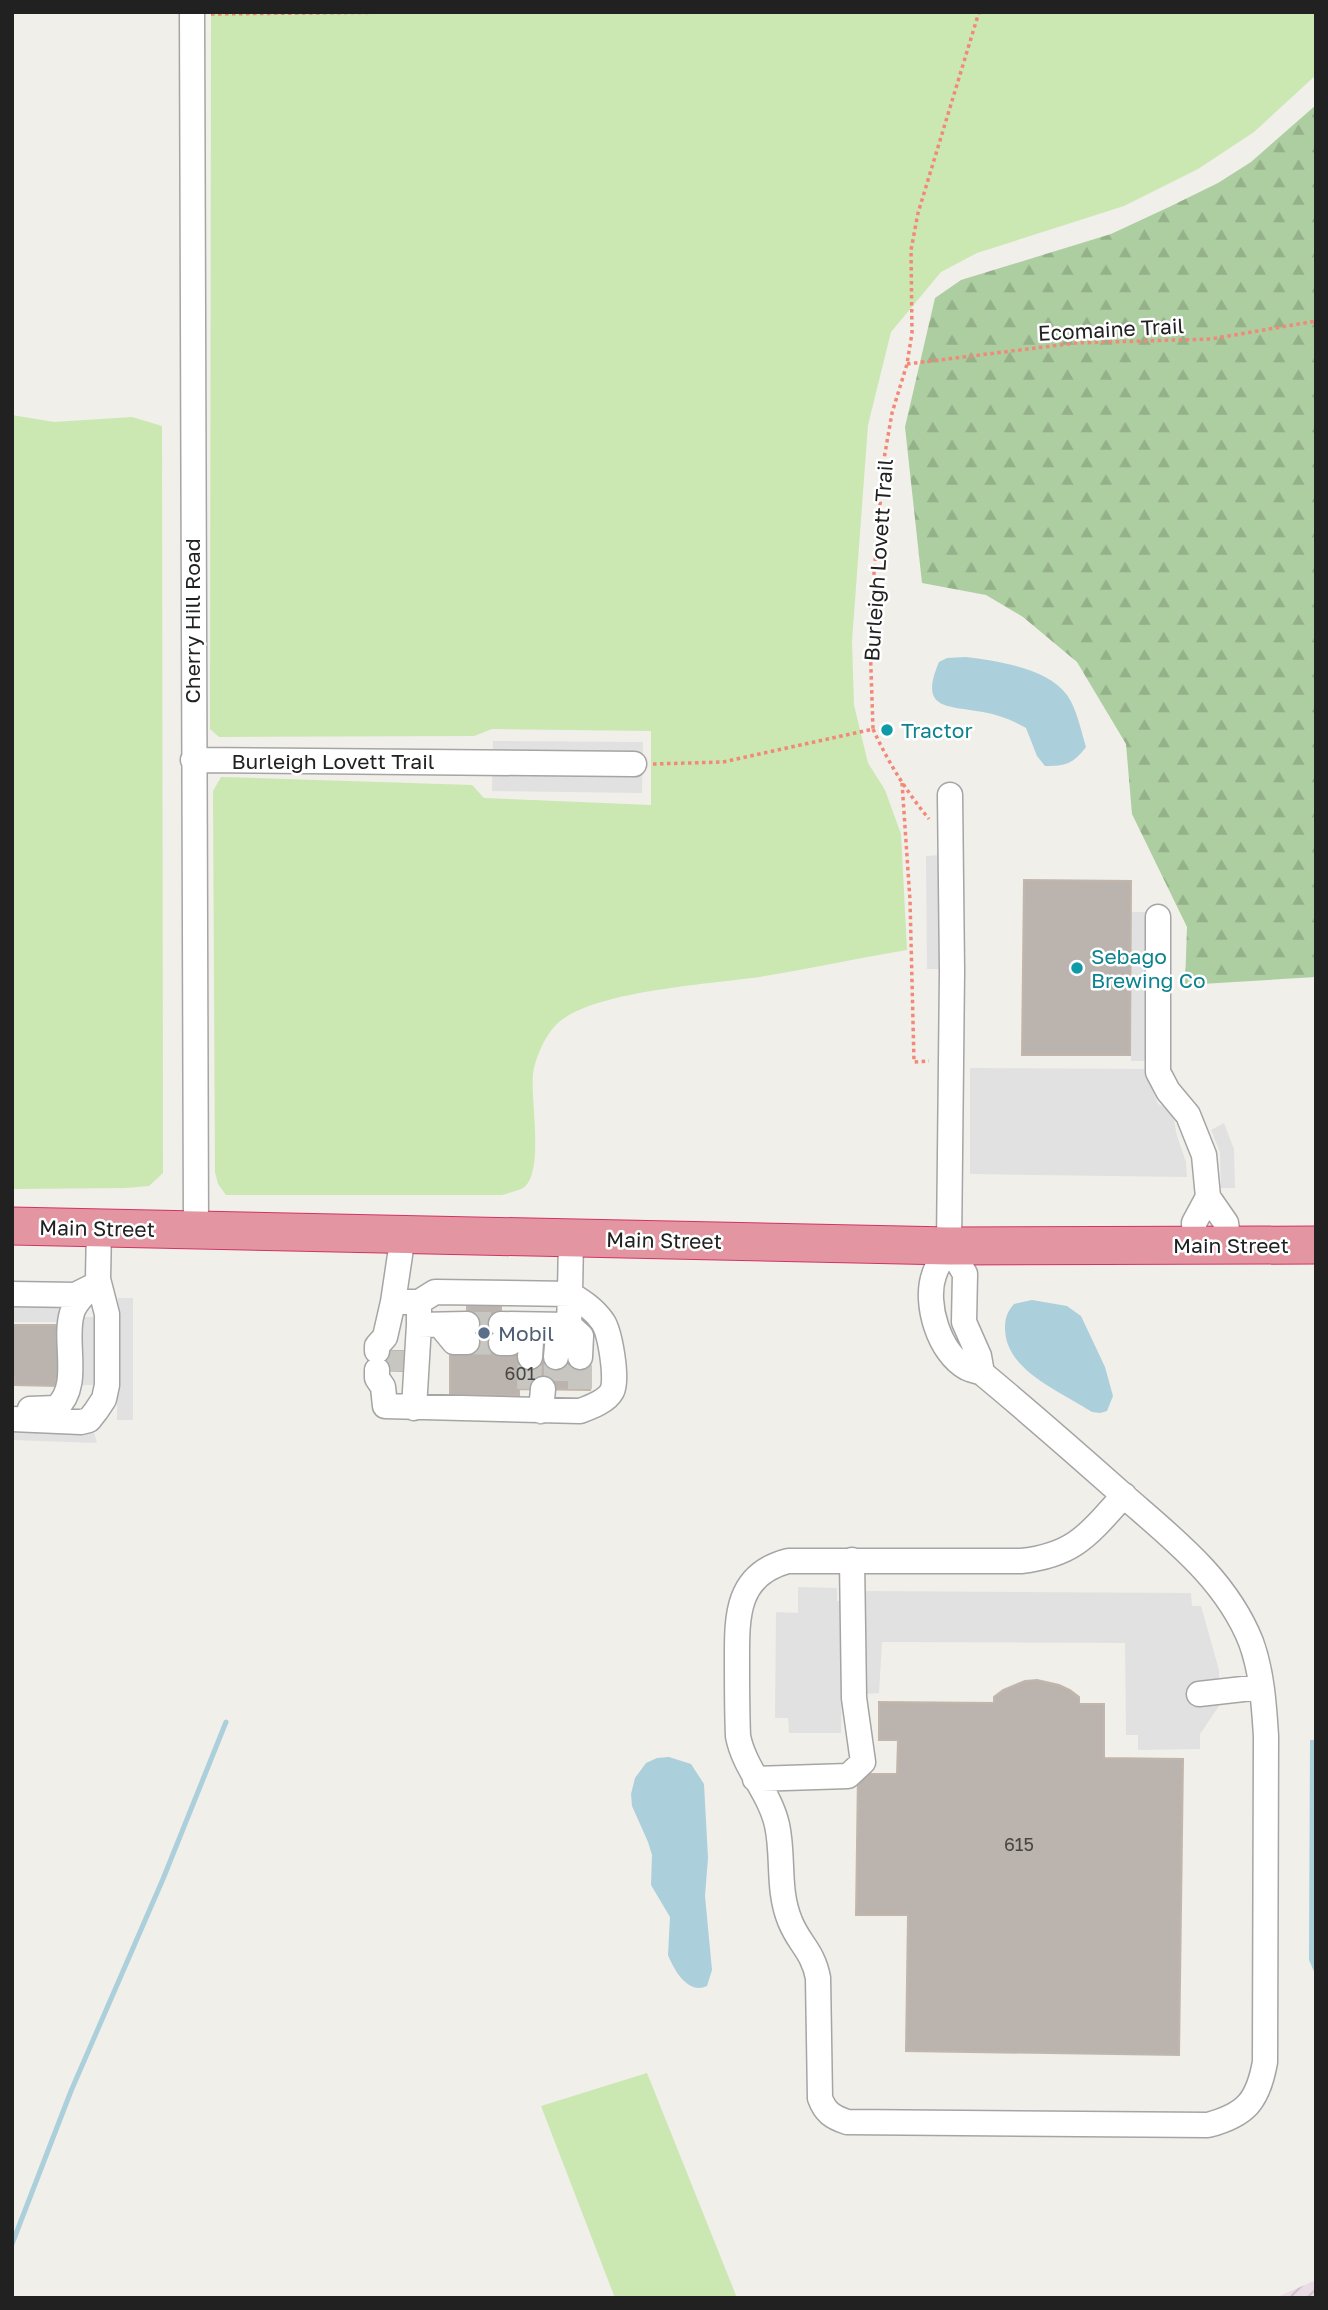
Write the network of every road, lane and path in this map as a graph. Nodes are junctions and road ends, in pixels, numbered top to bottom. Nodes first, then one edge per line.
1 (407, 12) edge
2 (978, 12) edge
3 (192, 13) edge
4 (1316, 321) edge
5 (907, 364) junction
6 (873, 729) junction
7 (192, 760) junction
8 (634, 764) joint
9 (902, 783) junction
10 (950, 795) dead end
11 (951, 833) junction
12 (1158, 917) dead end
13 (938, 1061) dead end
14 (1208, 1197) junction
15 (12, 1226) edge
16 (99, 1227) junction
17 (196, 1230) junction
18 (403, 1235) junction
19 (571, 1238) junction
20 (1212, 1245) junction
21 (1316, 1245) edge
22 (949, 1246) junction
23 (92, 1285) junction
24 (12, 1294) edge
25 (570, 1294) junction
26 (393, 1302) junction
27 (426, 1317) junction
28 (546, 1325) junction
29 (467, 1333) tunnel mouth
30 (501, 1333) tunnel mouth
31 (982, 1373) junction
32 (12, 1407) edge
33 (414, 1408) junction
34 (12, 1419) edge
35 (1124, 1495) junction
36 (852, 1559) junction
37 (1261, 1687) junction
38 (1199, 1694) dead end
39 (755, 1779) junction

1 - 3 path
2 - 5 path, Burleigh Lovett Trail
3 - 7 street, Cherry Hill Road
4 - 5 path, Ecomaine Trail
5 - 6 path, Burleigh Lovett Trail
6 - 8 path
6 - 9 path
7 - 8 street, Burleigh Lovett Trail
7 - 17 street, Cherry Hill Road
9 - 11 path
9 - 13 path
10 - 11 street
11 - 22 street
12 - 14 street
14 - 20 street
14 - 20 street
15 - 16 highway, Main Street
16 - 17 highway, Main Street
16 - 23 street
17 - 18 highway, Main Street
18 - 19 highway, Main Street
18 - 26 street
19 - 22 highway, Main Street
19 - 25 street
20 - 21 highway, Main Street
20 - 22 highway, Main Street
22 - 31 street
22 - 31 street
23 - 24 street
23 - 32 street
23 - 34 street
25 - 27 street
25 - 28 street
25 - 33 street
26 - 27 street
26 - 33 street
27 - 29 street
27 - 33 street
28 - 28 street
28 - 30 street
31 - 35 street
35 - 36 street
35 - 37 street
36 - 39 street
36 - 39 street
37 - 38 street
37 - 39 street

